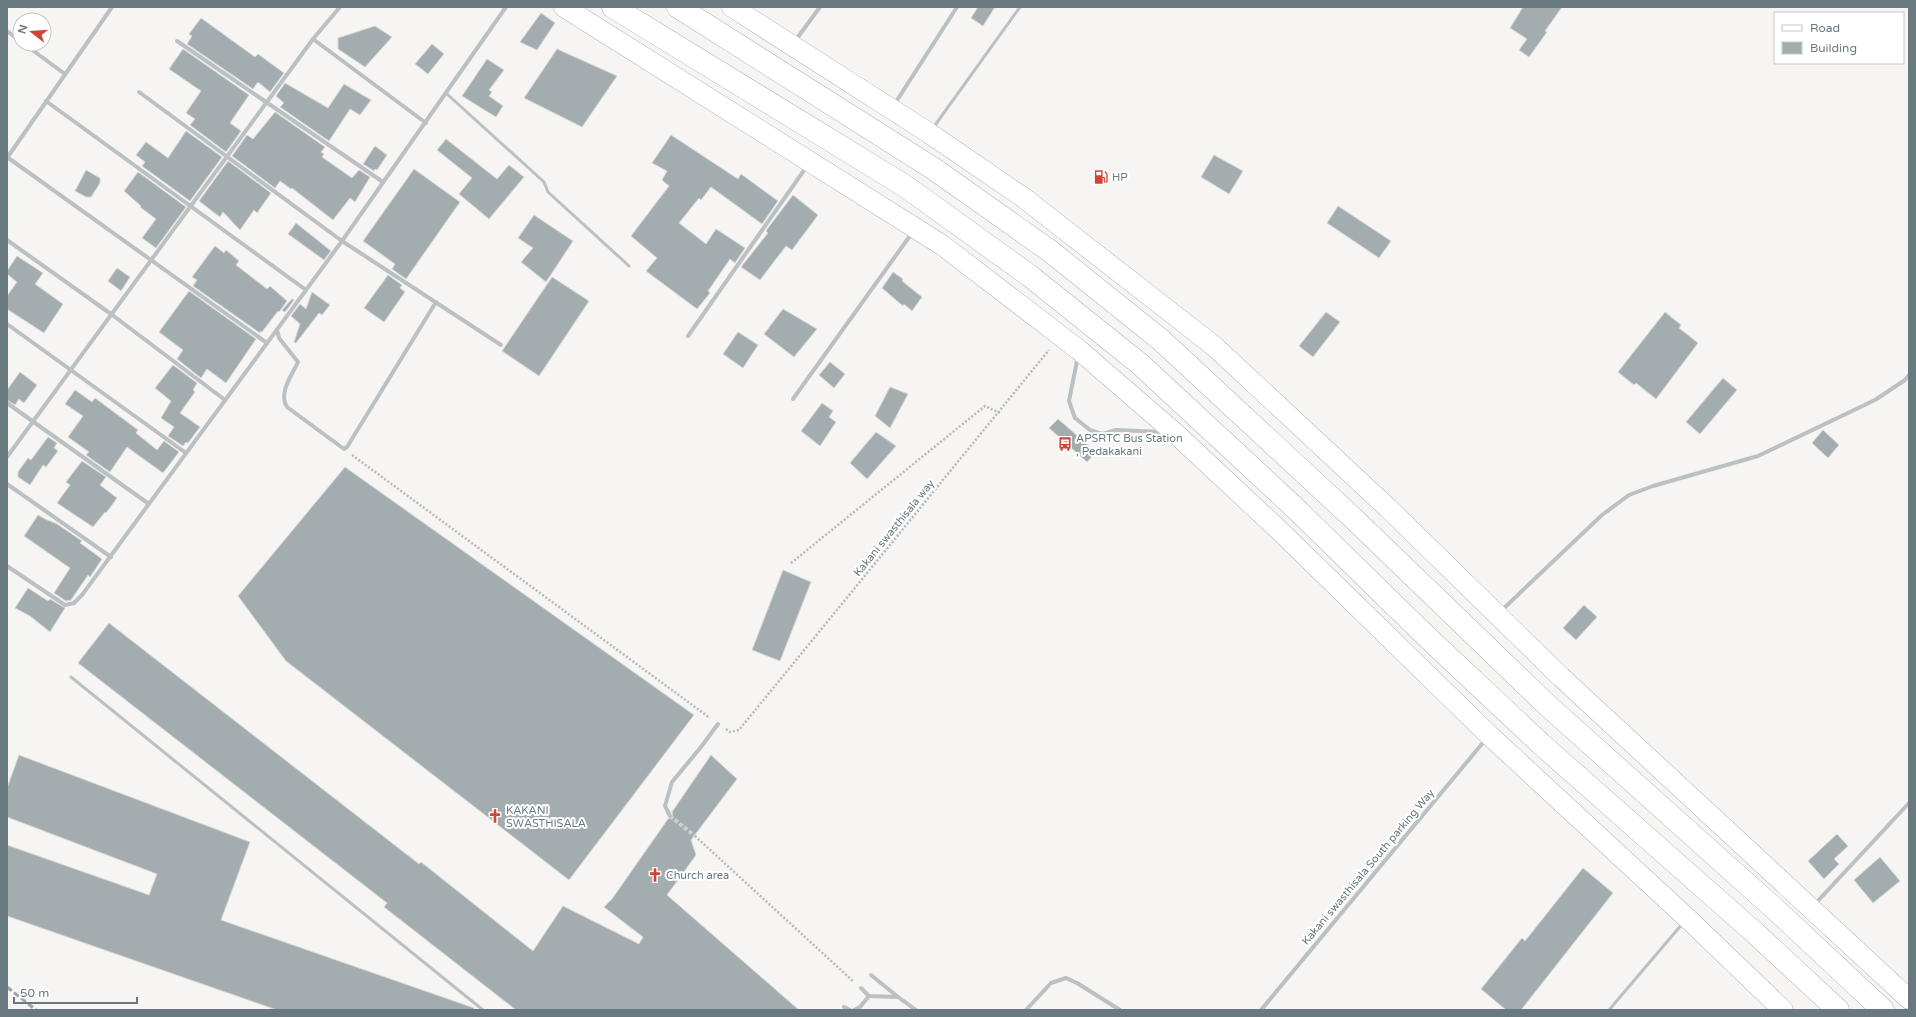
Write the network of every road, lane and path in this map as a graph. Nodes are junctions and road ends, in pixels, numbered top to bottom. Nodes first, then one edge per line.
1 (112, 7) edge
2 (340, 7) edge
3 (506, 7) edge
4 (564, 7) edge
5 (613, 7) edge
6 (678, 7) edge
7 (732, 7) edge
8 (820, 7) edge
9 (957, 7) edge
10 (1020, 7) edge
11 (313, 39) junction
12 (177, 41) dead end
13 (793, 44) junction
14 (35, 52) edge
15 (65, 74) junction
16 (140, 92) dead end
17 (447, 94) junction
18 (46, 101) junction
19 (267, 103) junction
20 (891, 108) junction
21 (426, 123) junction
22 (929, 133) junction
23 (228, 156) junction
24 (7, 157) edge
25 (810, 161) junction
26 (383, 182) junction
27 (191, 206) junction
28 (916, 228) junction
29 (7, 240) edge
30 (342, 241) junction
31 (152, 259) junction
32 (629, 266) dead end
33 (306, 290) junction
34 (436, 302) junction
35 (111, 314) junction
36 (7, 324) edge
37 (277, 330) junction
38 (688, 336) dead end
39 (1061, 336) junction
40 (267, 344) junction
41 (501, 345) dead end
42 (1079, 350) junction
43 (72, 369) junction
44 (1909, 375) edge
45 (793, 399) dead end
46 (225, 400) junction
47 (7, 403) edge
48 (1000, 412) junction
49 (33, 422) junction
50 (1175, 432) junction
51 (344, 449) junction
52 (186, 453) junction
53 (7, 457) edge
54 (7, 484) edge
55 (149, 504) junction
56 (110, 557) junction
57 (791, 563) dead end
58 (7, 566) edge
59 (1497, 615) junction
60 (71, 677) dead end
61 (718, 724) junction
62 (1489, 735) junction
63 (1909, 803) edge
64 (670, 816) tunnel mouth
65 (695, 836) tunnel mouth
66 (1811, 908) junction
67 (1687, 918) junction
68 (871, 975) dead end
69 (861, 988) joint
70 (869, 996) junction
71 (898, 997) junction
72 (1909, 999) edge
73 (844, 1007) dead end
74 (484, 1010) edge
75 (850, 1010) edge
76 (854, 1010) edge
77 (916, 1010) edge
78 (1026, 1010) edge
79 (1120, 1010) edge
80 (1261, 1010) edge
81 (1609, 1010) edge
82 (1783, 1010) edge
83 (1838, 1010) edge
84 (1883, 1010) edge

1 - 15 street
2 - 11 street
3 - 17 street
4 - 25 main road
5 - 83 highway
6 - 84 highway
7 - 13 main road
8 - 13 street
9 - 20 street
10 - 22 lane
11 - 19 street
11 - 21 street
12 - 19 street
13 - 20 main road
14 - 15 street
15 - 18 street
16 - 23 street
17 - 21 street
17 - 32 lane
18 - 24 street
18 - 27 street
19 - 23 street
19 - 26 street
20 - 22 main road
21 - 26 street
22 - 59 main road
23 - 27 street
23 - 30 street
24 - 31 street
25 - 28 main road
25 - 38 street
26 - 30 street
27 - 31 street
27 - 33 street
28 - 39 main road
28 - 45 street
29 - 35 street
30 - 33 street
30 - 34 street
31 - 35 street
31 - 40 street
33 - 37 street
34 - 41 street
34 - 51 street
35 - 43 street
35 - 46 street
36 - 43 street
37 - 40 street
37 - 51 street
39 - 42 main road
39 - 48 path, Kakani swasthisala way
40 - 46 street
42 - 50 main road
42 - 50 street
43 - 49 street
43 - 52 street
44 - 59 street
46 - 52 street
47 - 49 street
48 - 57 path
48 - 61 path, Kakani swasthisala way
49 - 53 street
49 - 55 street
50 - 62 main road
51 - 61 path
52 - 55 street
54 - 56 street
55 - 56 street
56 - 58 street
59 - 66 main road
60 - 74 lane
61 - 64 street
62 - 67 main road
62 - 80 street, Kakani swasthisala South parking Way
63 - 66 street
65 - 69 path
66 - 72 main road
67 - 81 lane
67 - 82 main road
68 - 71 street
69 - 70 street
70 - 71 street
70 - 76 street
71 - 77 street
73 - 75 street
78 - 79 street

